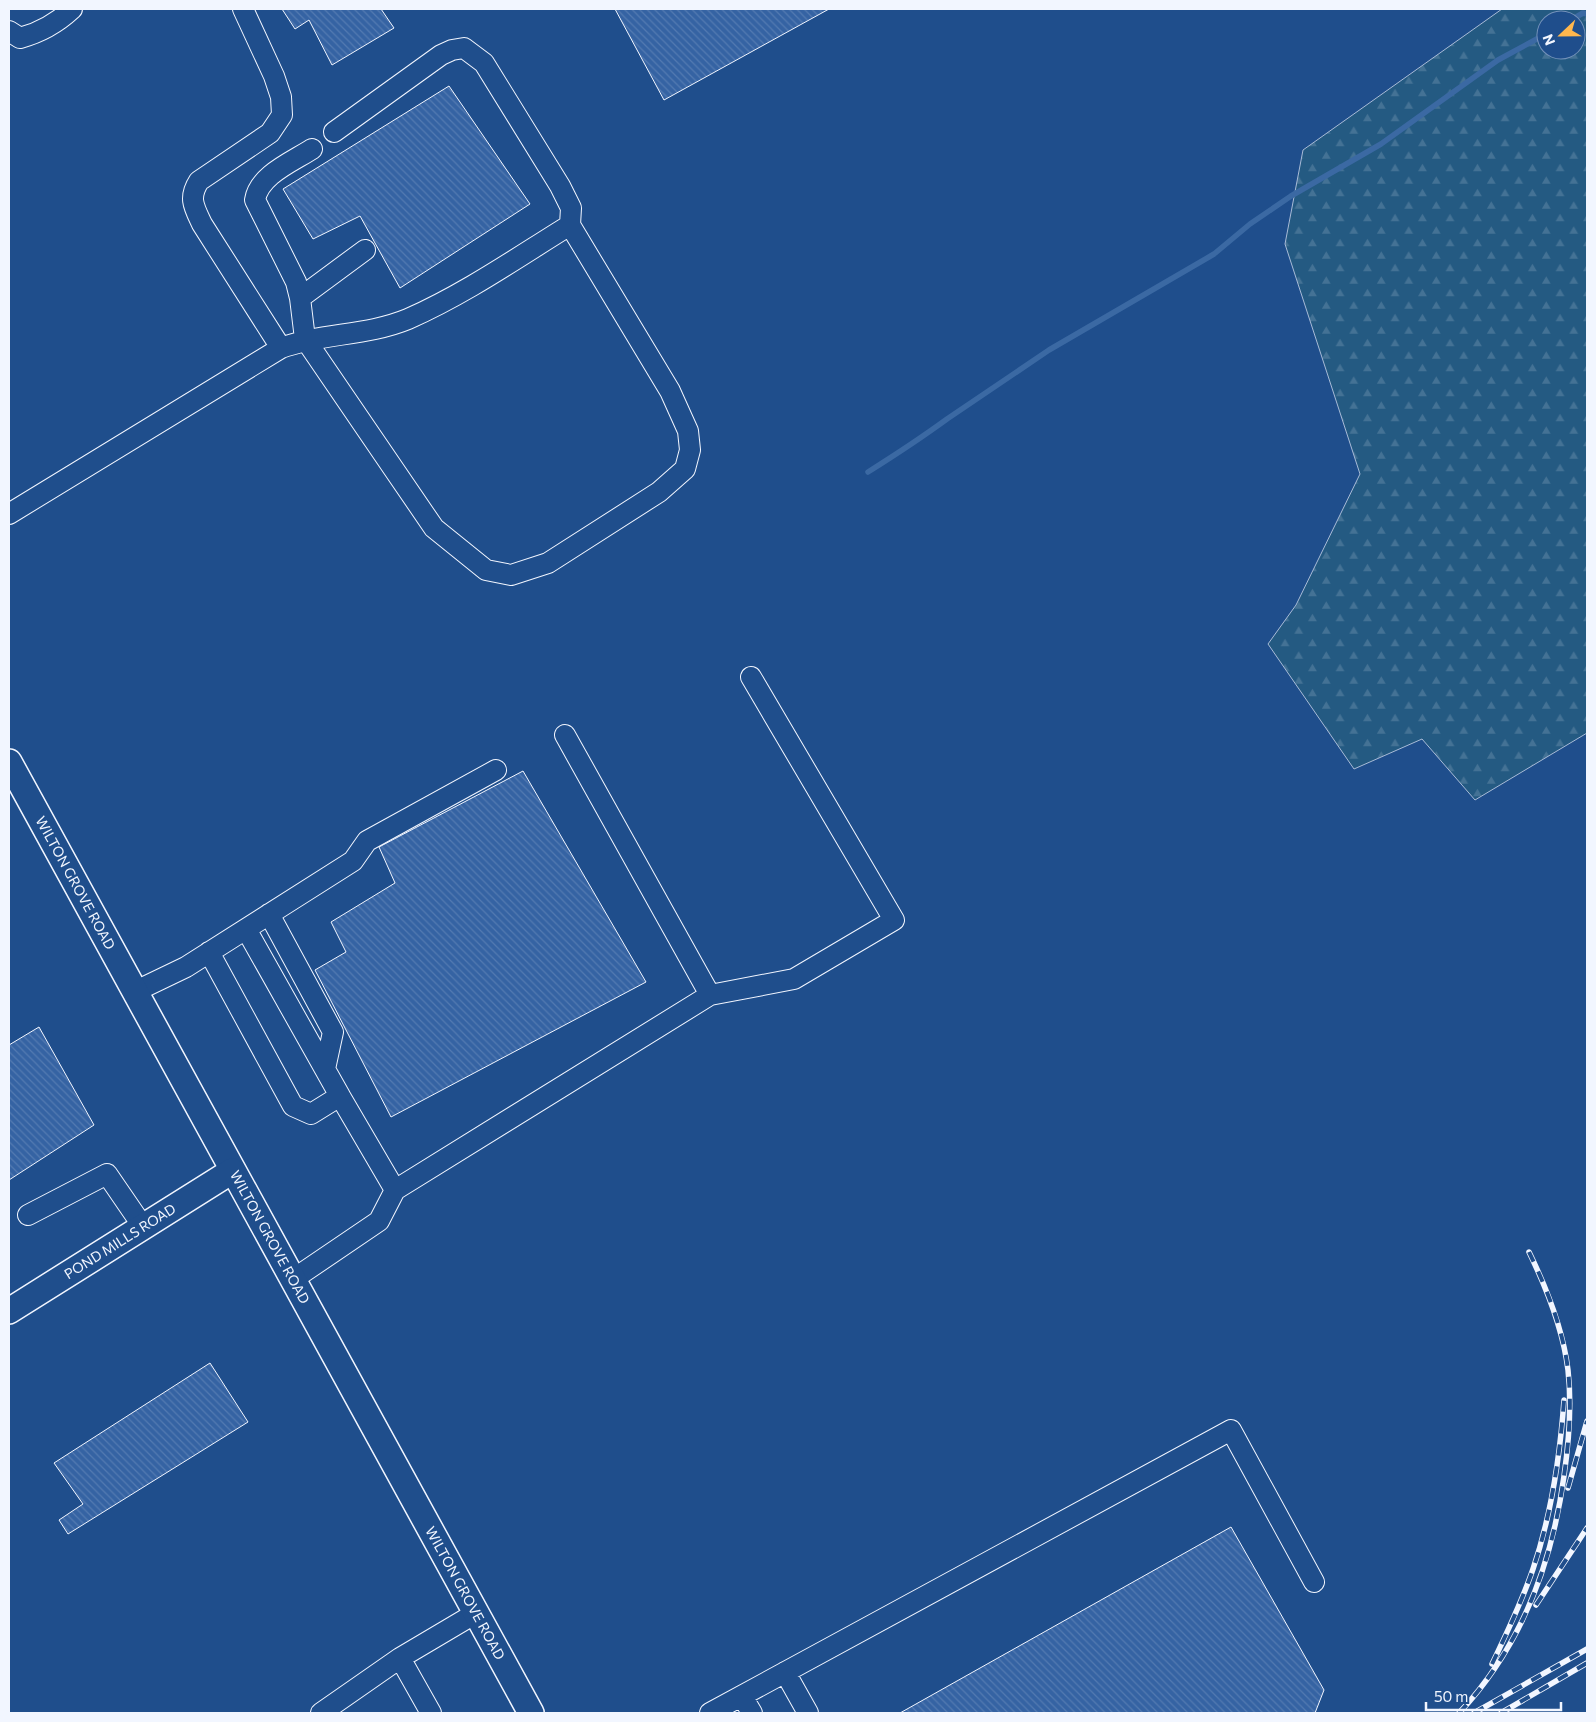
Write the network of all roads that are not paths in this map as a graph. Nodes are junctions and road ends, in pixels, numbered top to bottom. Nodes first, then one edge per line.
1 (72, 9) edge
2 (243, 9) edge
3 (9, 31) edge
4 (334, 132) dead end
5 (312, 149) dead end
6 (570, 225) junction
7 (365, 250) dead end
8 (300, 298) junction
9 (305, 339) junction
10 (281, 348) junction
11 (9, 514) edge
12 (751, 676) dead end
13 (565, 735) dead end
14 (9, 762) edge
15 (496, 770) dead end
16 (270, 914) junction
17 (246, 929) junction
18 (209, 952) junction
19 (134, 992) junction
20 (710, 994) junction
21 (325, 1069) junction
22 (340, 1096) junction
23 (232, 1171) junction
24 (395, 1190) junction
25 (28, 1215) dead end
26 (144, 1228) junction
27 (292, 1280) junction
28 (9, 1311) edge
29 (1314, 1582) dead end
30 (476, 1613) junction
31 (400, 1658) junction
32 (785, 1672) junction
33 (742, 1696) junction
34 (320, 1713) edge
35 (431, 1713) edge
36 (531, 1713) edge
37 (710, 1713) edge
38 (752, 1713) edge
39 (808, 1713) edge

1 - 3 lane
2 - 10 lane
4 - 6 lane
5 - 8 lane
6 - 9 lane
6 - 9 lane
7 - 8 lane
8 - 9 lane
9 - 10 lane
10 - 11 lane
12 - 20 lane
13 - 20 lane
14 - 19 main road, WILTON GROVE ROAD
15 - 16 lane
16 - 17 lane
16 - 21 lane
17 - 18 lane
17 - 21 lane
18 - 19 lane
18 - 22 lane
19 - 23 main road, WILTON GROVE ROAD
20 - 24 lane
21 - 22 lane
22 - 24 lane
23 - 26 main road, POND MILLS ROAD
23 - 27 main road, WILTON GROVE ROAD
24 - 27 lane
25 - 26 lane
26 - 28 main road, POND MILLS ROAD
27 - 30 main road, WILTON GROVE ROAD
29 - 32 lane
30 - 31 lane
30 - 36 main road, WILTON GROVE ROAD
31 - 34 lane
31 - 35 lane
32 - 33 lane
32 - 39 lane
33 - 37 lane
33 - 38 lane

